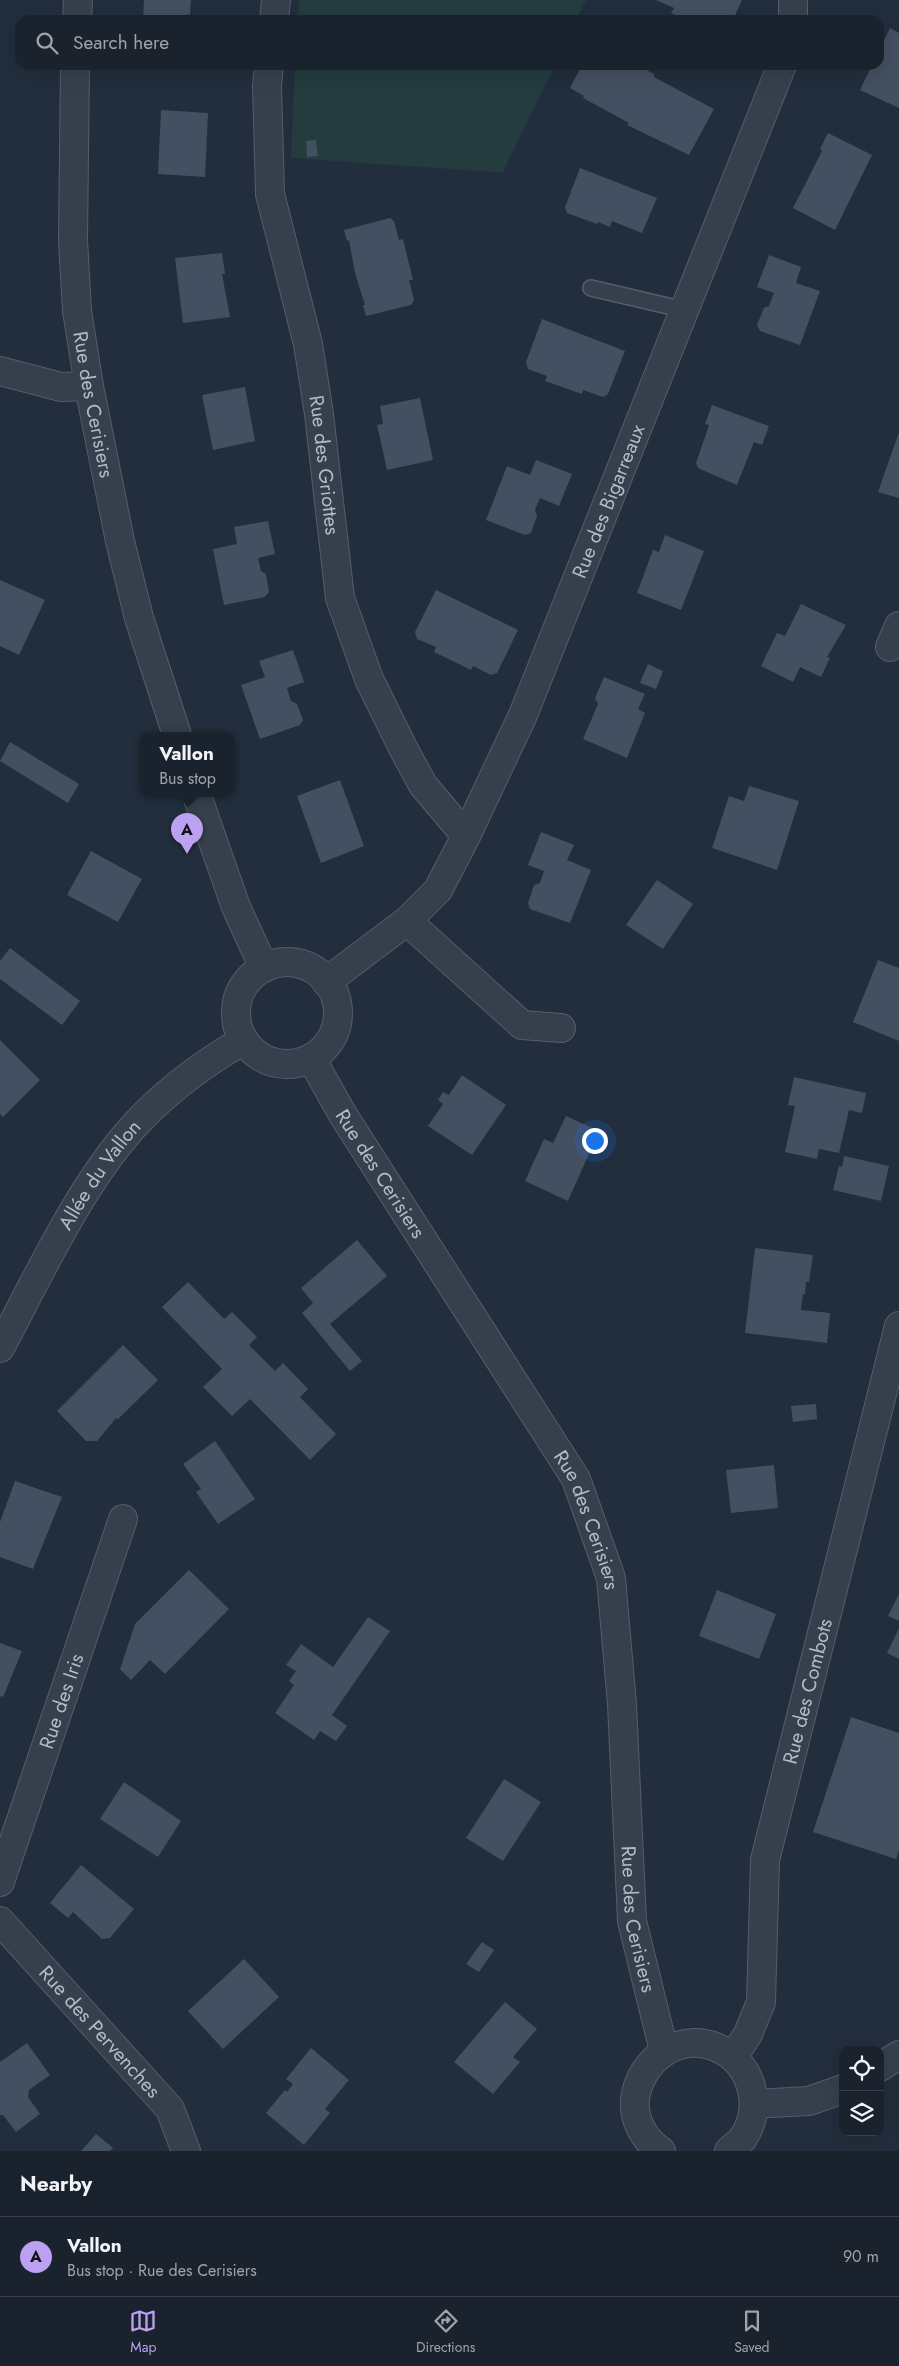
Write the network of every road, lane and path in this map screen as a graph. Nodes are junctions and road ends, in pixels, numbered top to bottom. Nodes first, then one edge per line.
1 (78, 0) edge
2 (276, 0) edge
3 (793, 0) edge
4 (77, 15) edge
5 (274, 15) edge
6 (793, 15) edge
7 (74, 70) edge
8 (269, 70) edge
9 (780, 70) edge
10 (591, 288) dead end
11 (685, 310) junction
12 (0, 371) edge
13 (89, 386) junction
14 (176, 732) edge
15 (197, 797) edge
16 (466, 836) junction
17 (407, 921) junction
18 (264, 968) junction
19 (326, 982) junction
20 (561, 1028) dead end
21 (244, 1040) junction
22 (311, 1058) junction
23 (899, 1326) edge
24 (0, 1348) edge
25 (122, 1519) dead end
26 (0, 1882) edge
27 (0, 1920) edge
28 (664, 2051) junction
29 (899, 2055) edge
30 (733, 2058) junction
31 (884, 2064) edge
32 (839, 2090) edge
33 (754, 2104) junction
34 (186, 2151) edge
35 (661, 2151) edge
36 (729, 2151) edge

1 - 4 street
2 - 5 street
3 - 6 street
7 - 13 street, Rue des Cerisiers
8 - 16 street, Rue des Griottes
9 - 11 street, Rue des Bigarreaux
10 - 11 lane
11 - 16 street, Rue des Bigarreaux
12 - 13 street
13 - 14 street, Rue des Cerisiers
15 - 18 street
16 - 17 street, Rue des Bigarreaux
17 - 19 street, Rue des Bigarreaux
17 - 20 street
18 - 19 street
18 - 21 street
19 - 22 street
21 - 22 street
21 - 24 street, Allée du Vallon
22 - 28 street, Rue des Cerisiers
23 - 30 street, Rue des Combots
25 - 26 street, Rue des Iris
27 - 34 street, Rue des Pervenches
28 - 30 street
28 - 35 street
29 - 31 street
30 - 33 street
32 - 33 street
33 - 36 street

